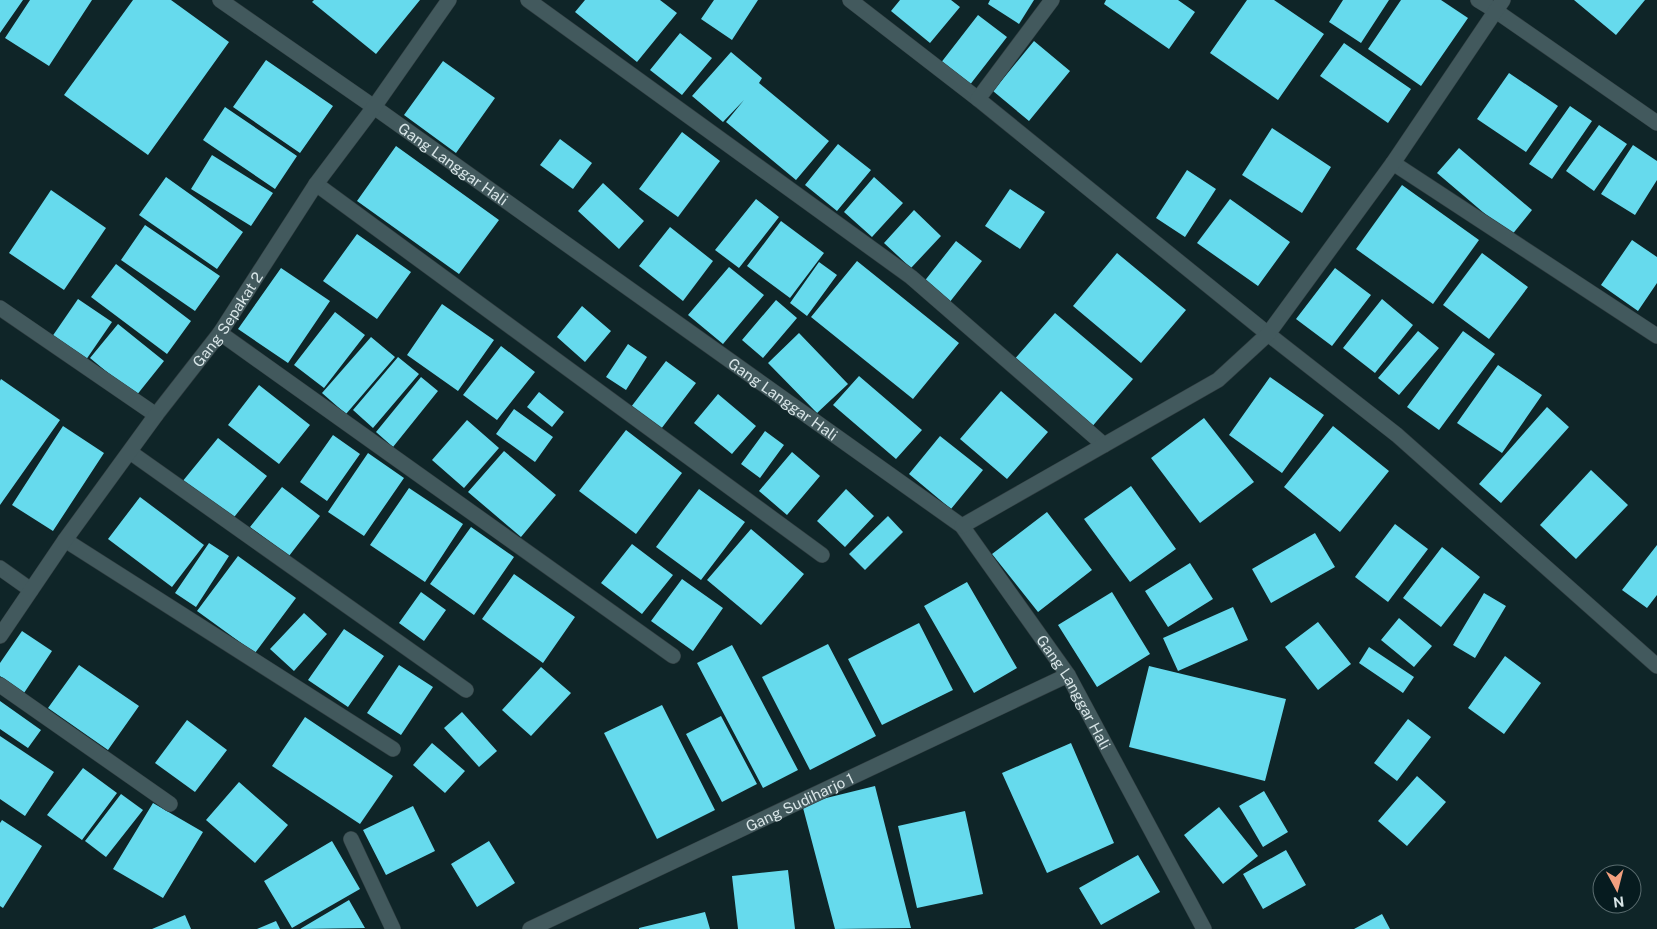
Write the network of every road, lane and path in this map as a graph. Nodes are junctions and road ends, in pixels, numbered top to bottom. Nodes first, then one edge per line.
1 (220, 0) edge
2 (449, 0) edge
3 (528, 0) edge
4 (850, 0) edge
5 (1052, 0) edge
6 (1478, 0) edge
7 (1500, 5) edge
8 (978, 99) junction
9 (374, 107) junction
10 (1657, 123) edge
11 (1393, 164) junction
12 (316, 184) junction
13 (0, 308) edge
14 (220, 333) junction
15 (1268, 334) junction
16 (1657, 336) edge
17 (156, 415) junction
18 (1104, 445) junction
19 (130, 452) junction
20 (962, 526) junction
21 (65, 540) junction
22 (822, 555) dead end
23 (0, 568) edge
24 (30, 590) junction
25 (0, 636) edge
26 (673, 656) dead end
27 (1657, 666) edge
28 (1068, 675) junction
29 (0, 685) edge
30 (466, 690) dead end
31 (393, 749) dead end
32 (170, 804) dead end
33 (352, 839) dead end
34 (393, 929) edge
35 (530, 929) edge
36 (1204, 929) edge

1 - 9 street, Gang Langgar Hali
2 - 9 street, Gang Sepakat 2
3 - 18 street
4 - 8 street
5 - 8 street
6 - 7 street
7 - 10 street
7 - 11 street
8 - 15 street
9 - 12 street, Gang Sepakat 2
9 - 20 street, Gang Langgar Hali
11 - 15 street
11 - 16 street
12 - 14 street, Gang Sepakat 2
12 - 22 street
13 - 17 street
14 - 17 street, Gang Sepakat 2
14 - 26 street
15 - 18 street
15 - 27 street
17 - 19 street, Gang Sepakat 2
18 - 20 street
19 - 21 street, Gang Sepakat 2
19 - 30 street
20 - 28 street, Gang Langgar Hali
21 - 24 street, Gang Sepakat 2
21 - 31 street
23 - 24 street
24 - 25 street, Gang Sepakat 2
28 - 35 street, Gang Sudiharjo 1
28 - 36 street, Gang Langgar Hali
29 - 32 street
33 - 34 street

